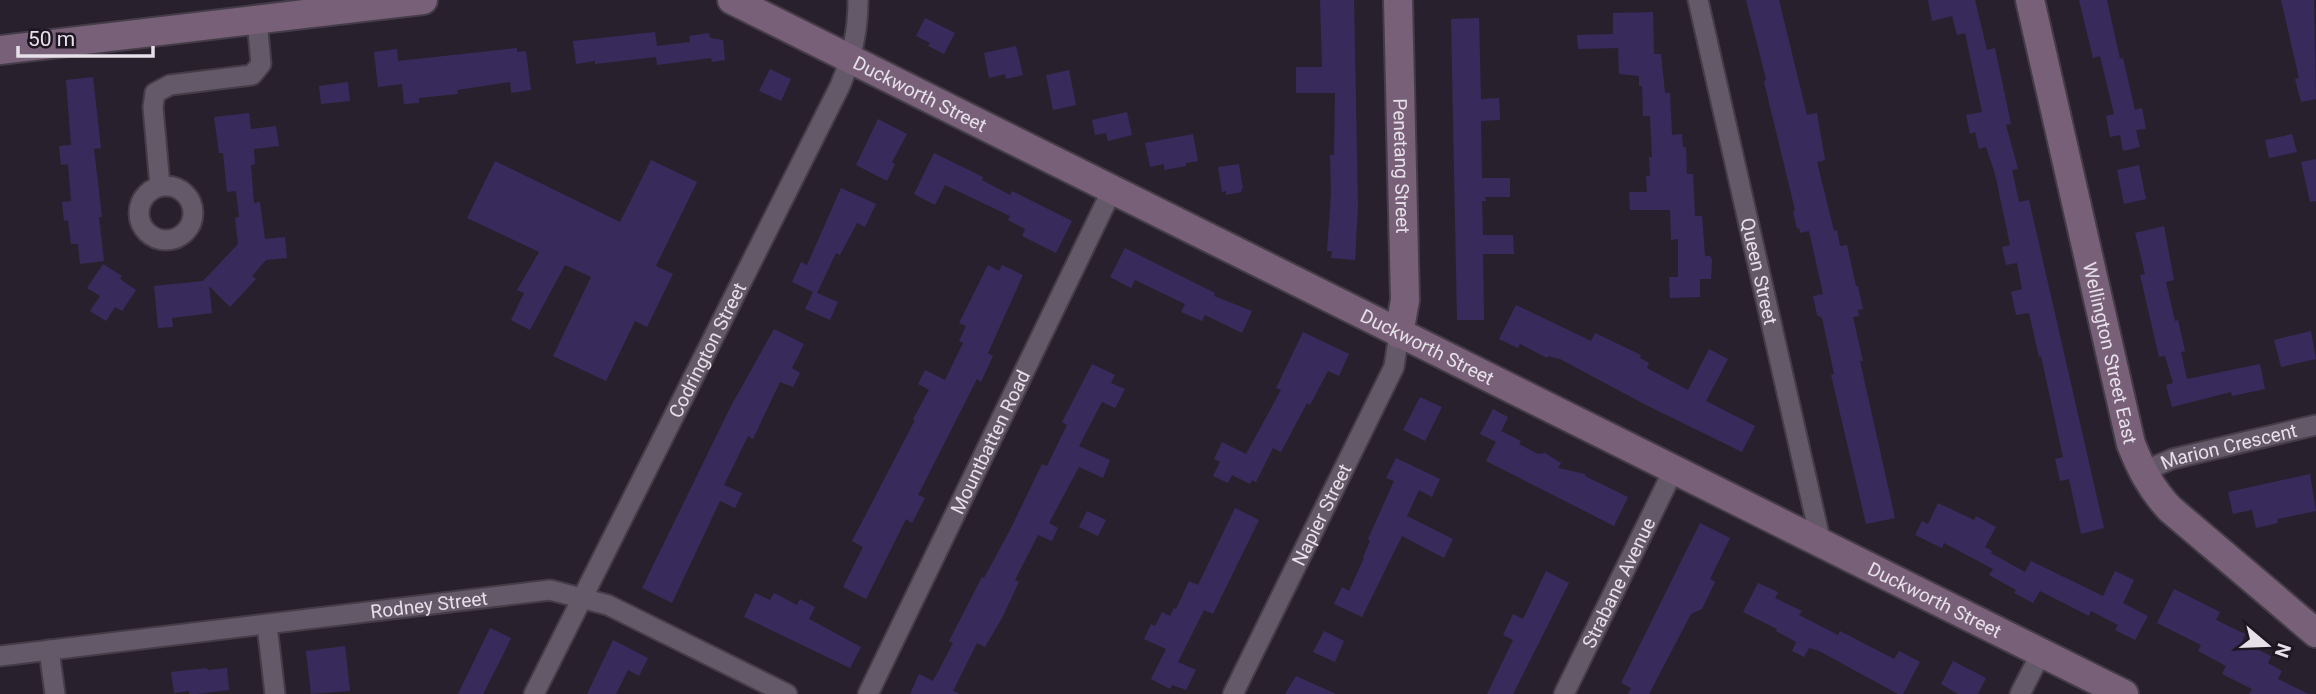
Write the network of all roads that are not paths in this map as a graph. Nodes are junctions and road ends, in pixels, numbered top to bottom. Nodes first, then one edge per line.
1 (423, 0) edge
2 (732, 0) edge
3 (858, 0) edge
4 (1398, 0) edge
5 (1698, 0) edge
6 (2030, 0) edge
7 (257, 20) junction
8 (0, 50) edge
9 (851, 60) junction
10 (160, 186) dead end
11 (1112, 190) junction
12 (1399, 334) junction
13 (2316, 425) edge
14 (1673, 471) junction
15 (2142, 472) junction
16 (1821, 543) junction
17 (583, 599) junction
18 (267, 625) junction
19 (2316, 633) edge
20 (50, 650) junction
21 (2041, 653) junction
22 (0, 656) edge
23 (55, 694) edge
24 (275, 694) edge
25 (534, 694) edge
26 (787, 694) edge
27 (868, 694) edge
28 (1233, 694) edge
29 (1564, 694) edge
30 (2020, 694) edge
31 (2124, 694) edge

1 - 7 main road
2 - 9 main road, Duckworth Street
3 - 9 street, Codrington Street
4 - 12 main road, Penetang Street
5 - 16 street, Queen Street
6 - 15 main road, Wellington Street East
7 - 8 main road
7 - 10 street
9 - 11 main road, Duckworth Street
9 - 17 street, Codrington Street
11 - 12 main road, Duckworth Street
11 - 27 street, Mountbatten Road
12 - 14 main road, Duckworth Street
12 - 28 street, Napier Street
13 - 15 street, Marion Crescent
14 - 16 main road, Duckworth Street
14 - 29 street, Strabane Avenue
15 - 19 main road, Wellington Street East
16 - 21 main road, Duckworth Street
17 - 18 street, Rodney Street
17 - 25 street, Codrington Street
17 - 26 street, Rodney Street
18 - 20 street, Rodney Street
18 - 24 street
20 - 22 street, Rodney Street
20 - 23 street
21 - 30 street
21 - 31 main road, Duckworth Street

